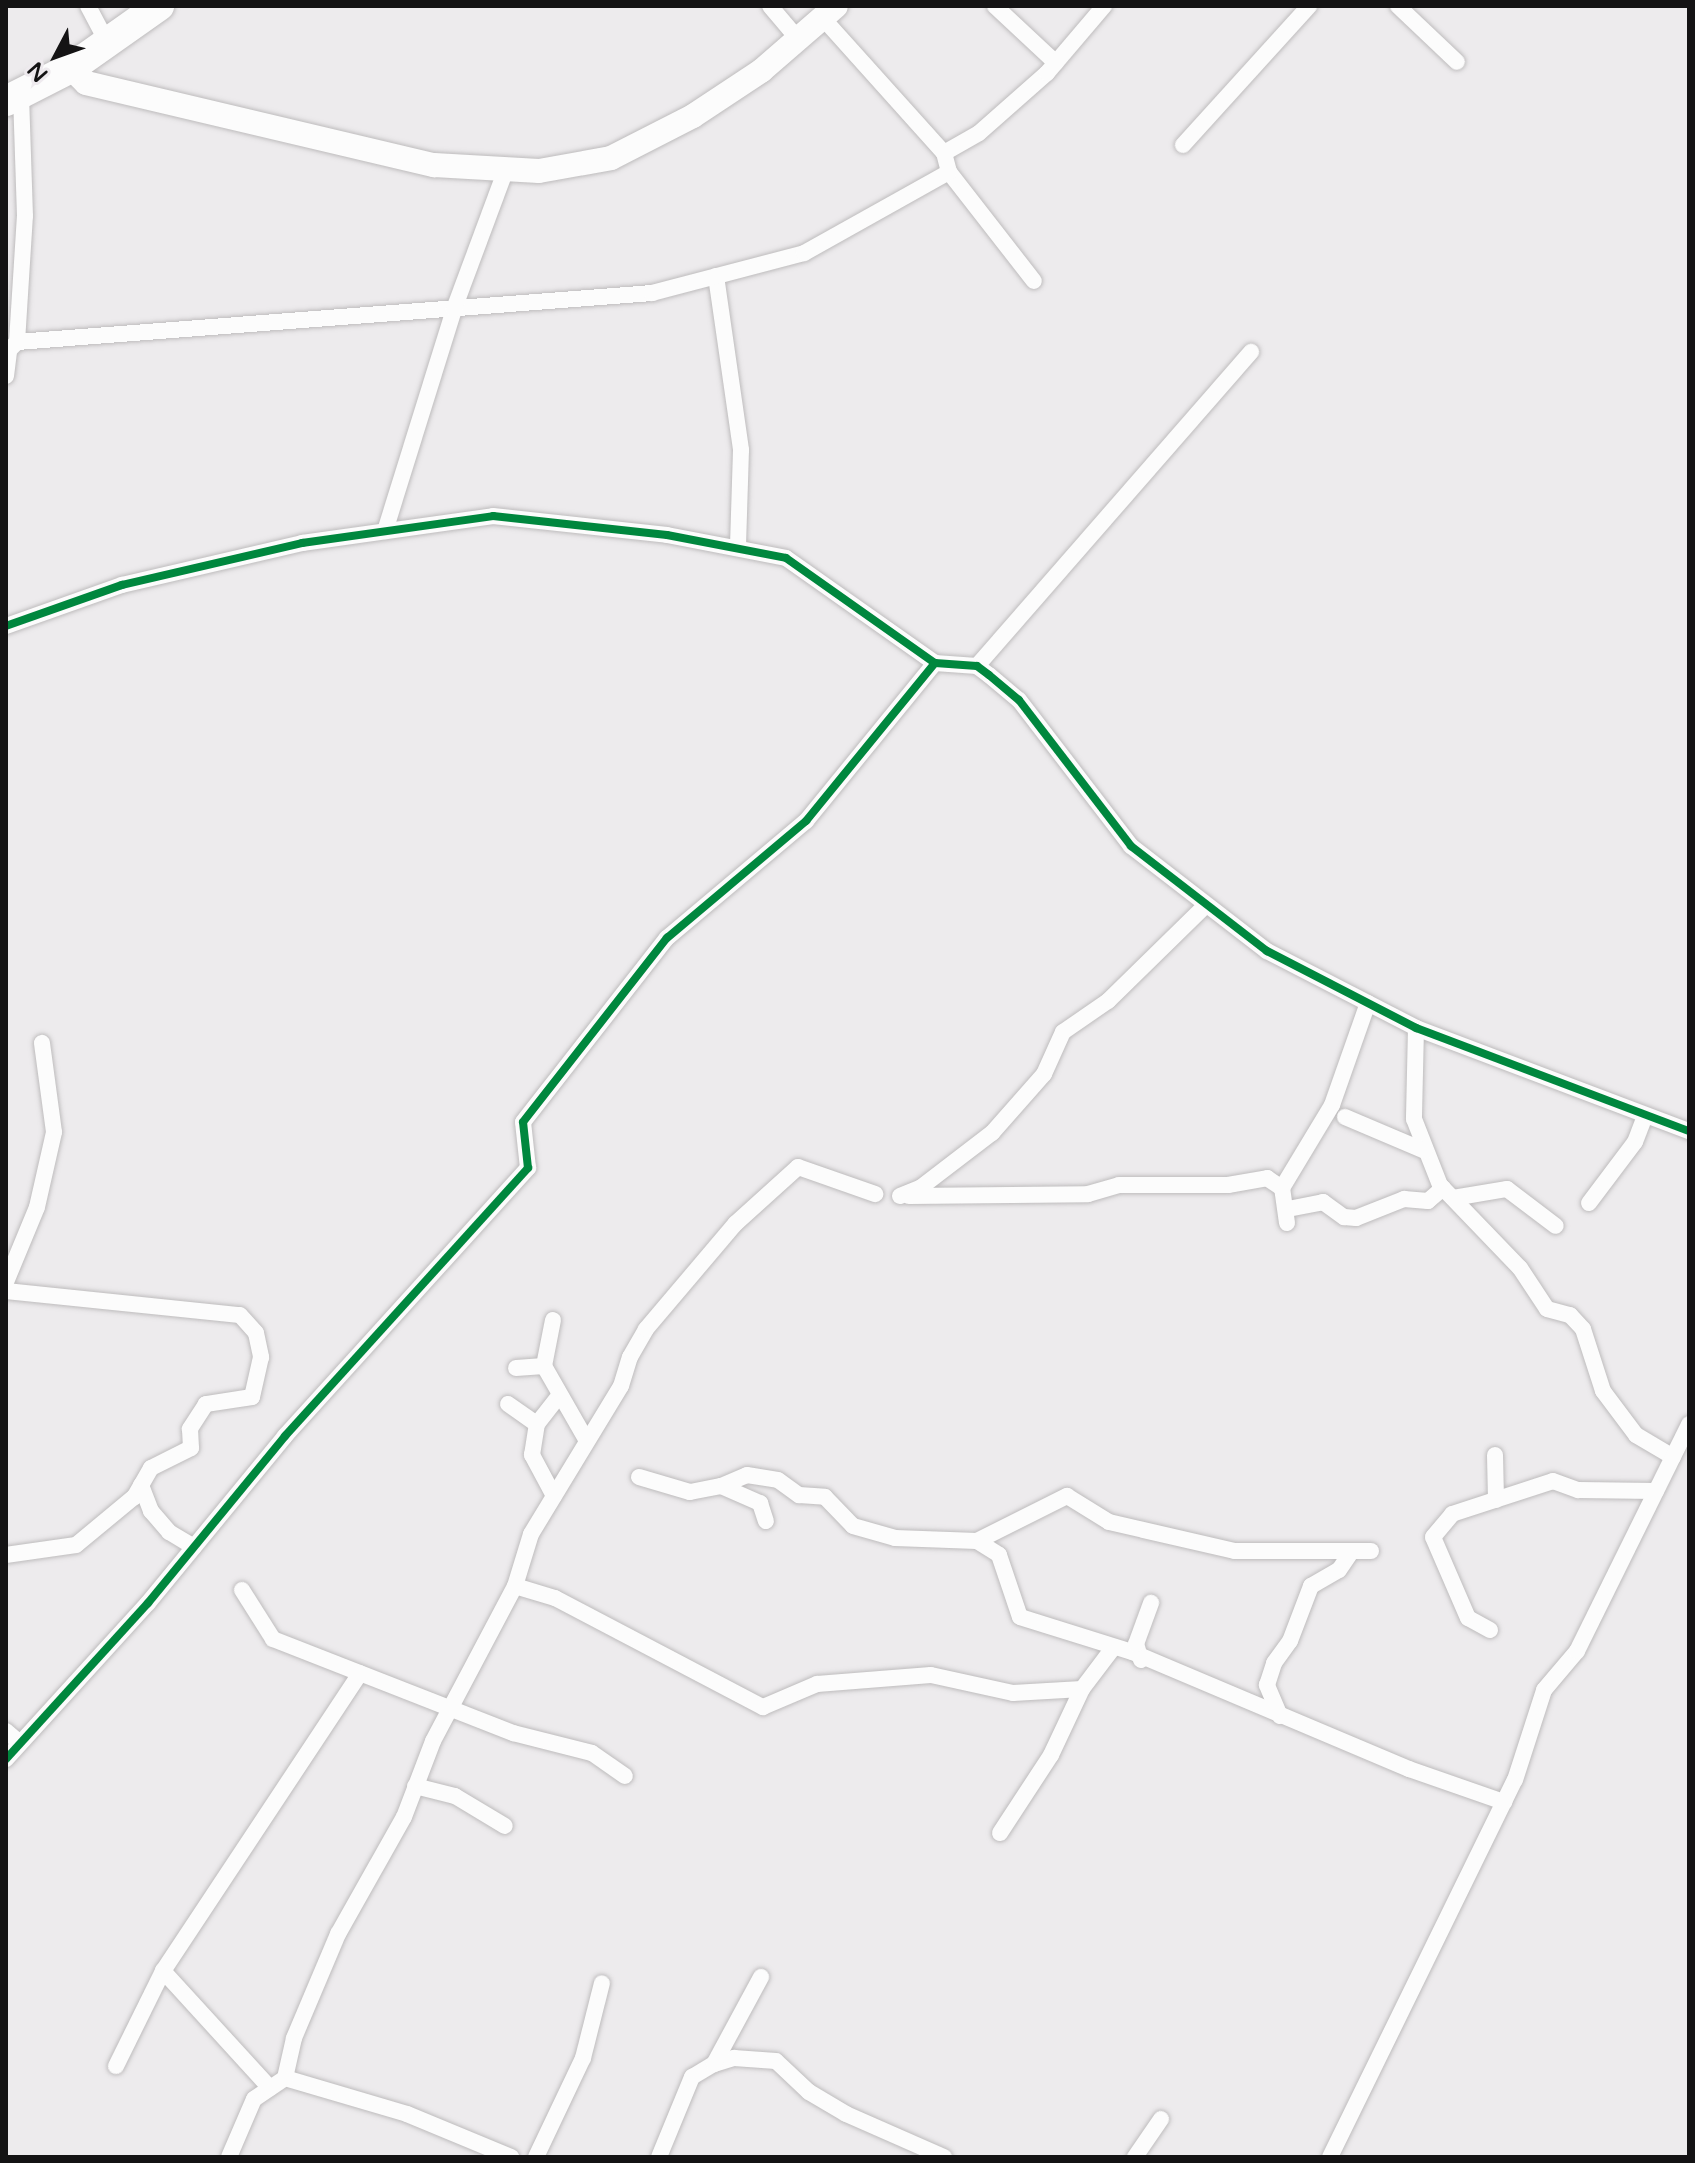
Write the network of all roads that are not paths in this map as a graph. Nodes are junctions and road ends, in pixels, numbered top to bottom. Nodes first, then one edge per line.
1 (88, 6) edge
2 (159, 6) edge
3 (770, 6) edge
4 (995, 6) edge
5 (1104, 6) edge
6 (1309, 6) edge
7 (1398, 6) edge
8 (828, 11) edge
9 (798, 39) junction
10 (108, 44) junction
11 (1457, 62) dead end
12 (1056, 63) junction
13 (71, 68) junction
14 (14, 98) edge
15 (1183, 145) dead end
16 (944, 153) junction
17 (506, 169) junction
18 (949, 172) junction
19 (716, 276) junction
20 (1034, 281) dead end
21 (454, 309) junction
22 (10, 348) edge
23 (1251, 352) dead end
24 (6, 376) edge
25 (385, 531) junction
26 (738, 547) junction
27 (6, 626) edge
28 (935, 663) junction
29 (977, 666) junction
30 (1204, 907) junction
31 (1368, 1003) junction
32 (1416, 1028) junction
33 (42, 1043) dead end
34 (1645, 1116) junction
35 (1345, 1117) dead end
36 (1689, 1131) edge
37 (1425, 1151) junction
38 (1282, 1188) junction
39 (1484, 1190) junction
40 (1448, 1193) junction
41 (875, 1194) dead end
42 (1589, 1203) dead end
43 (1477, 1222) junction
44 (1556, 1226) dead end
45 (6, 1282) edge
46 (6, 1291) edge
47 (553, 1320) dead end
48 (544, 1366) junction
49 (516, 1368) dead end
50 (559, 1396) junction
51 (508, 1404) dead end
52 (537, 1424) junction
53 (1689, 1424) edge
54 (587, 1441) junction
55 (1495, 1455) dead end
56 (1673, 1457) junction
57 (639, 1477) dead end
58 (141, 1485) junction
59 (721, 1486) junction
60 (1656, 1491) junction
61 (554, 1496) junction
62 (1496, 1500) junction
63 (766, 1521) dead end
64 (977, 1541) junction
65 (194, 1547) junction
66 (1352, 1551) junction
67 (1371, 1551) dead end
68 (7, 1552) edge
69 (515, 1586) junction
70 (242, 1590) dead end
71 (1151, 1603) dead end
72 (1490, 1630) dead end
73 (1113, 1648) junction
74 (1141, 1660) junction
75 (360, 1673) junction
76 (1082, 1689) junction
77 (450, 1708) junction
78 (1280, 1716) junction
79 (6, 1731) edge
80 (20, 1743) junction
81 (6, 1759) edge
82 (625, 1776) dead end
83 (415, 1786) junction
84 (1504, 1802) junction
85 (505, 1826) dead end
86 (1000, 1833) dead end
87 (163, 1971) junction
88 (761, 1977) dead end
89 (602, 1983) dead end
90 (714, 2064) junction
91 (116, 2066) dead end
92 (285, 2078) junction
93 (270, 2088) junction
94 (1161, 2119) dead end
95 (229, 2157) edge
96 (511, 2157) edge
97 (536, 2157) edge
98 (659, 2157) edge
99 (944, 2157) edge
100 (1135, 2157) edge
101 (1330, 2157) edge

1 - 10 street
2 - 10 highway
3 - 9 street
4 - 12 street
5 - 12 street
6 - 15 street
7 - 11 street
8 - 9 street
8 - 16 street
9 - 17 street
10 - 13 highway
12 - 16 street
13 - 14 highway
13 - 17 street
14 - 22 street
16 - 18 street
17 - 21 street
18 - 19 street
18 - 20 street
19 - 21 street
19 - 26 street
21 - 22 street
21 - 25 street
22 - 24 street
23 - 29 street
25 - 26 street
25 - 27 street
26 - 28 street
28 - 29 street
28 - 65 street
29 - 30 street
30 - 31 street
30 - 38 street
31 - 32 street
31 - 38 street
32 - 34 street
32 - 37 street
33 - 45 street
34 - 36 street
34 - 42 street
35 - 37 street
37 - 40 street
38 - 40 street
39 - 40 street
39 - 43 street
39 - 44 street
40 - 43 street
41 - 54 street
43 - 56 street
46 - 58 street
47 - 48 street
48 - 49 street
48 - 50 street
50 - 52 street
50 - 54 street
51 - 52 street
52 - 61 street
53 - 56 street
54 - 61 street
55 - 62 street
56 - 60 street
57 - 59 street
58 - 65 street
58 - 68 street
59 - 63 street
59 - 64 street
60 - 62 street
60 - 84 street
61 - 69 street
62 - 72 street
64 - 66 street
64 - 73 street
65 - 80 street
66 - 67 street
66 - 78 street
69 - 76 street
69 - 77 street
70 - 75 street
71 - 74 street
73 - 74 street
73 - 76 street
74 - 78 street
75 - 77 street
75 - 87 street
76 - 86 street
77 - 82 street
77 - 83 street
78 - 84 street
79 - 80 street
80 - 81 street
83 - 85 street
83 - 92 street
84 - 101 street
87 - 91 street
87 - 93 street
88 - 90 street
89 - 97 street
90 - 98 street
90 - 99 street
92 - 93 street
92 - 96 street
93 - 95 street
94 - 100 street

